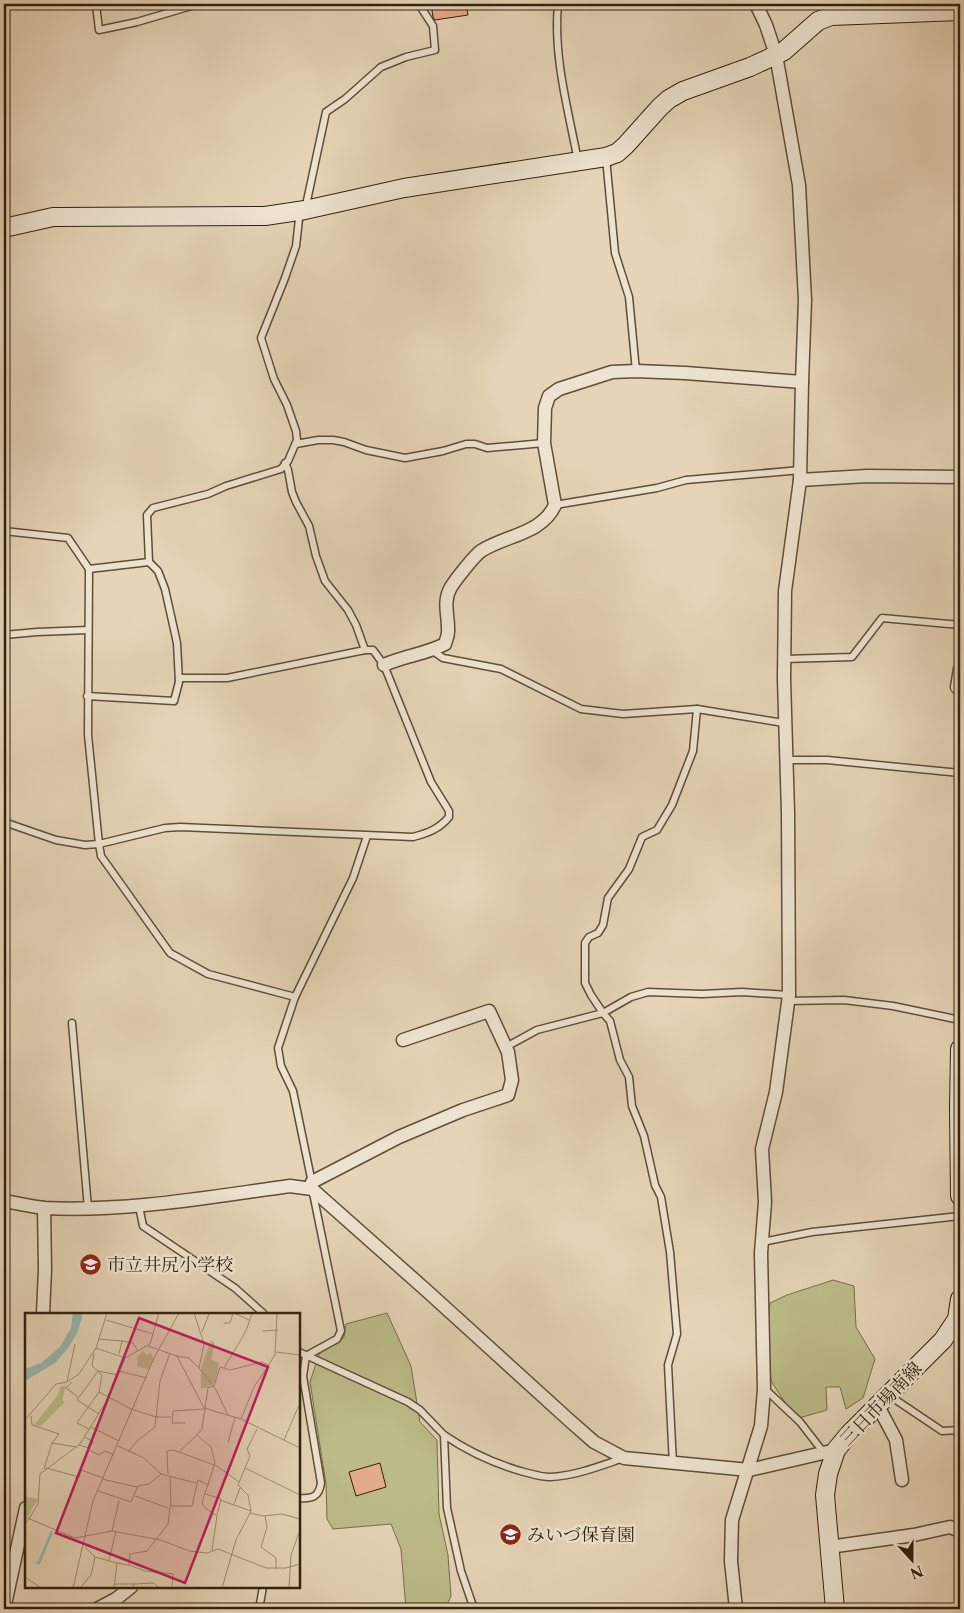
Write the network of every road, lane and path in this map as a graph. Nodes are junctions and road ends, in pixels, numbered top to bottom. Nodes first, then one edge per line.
1 (96, 4) edge
2 (198, 4) edge
3 (420, 4) edge
4 (558, 4) edge
5 (756, 4) edge
6 (960, 11) edge
7 (776, 56) junction
8 (606, 157) junction
9 (578, 162) junction
10 (305, 210) junction
11 (4, 228) edge
12 (636, 371) junction
13 (802, 382) junction
14 (544, 443) junction
15 (296, 444) junction
16 (285, 464) junction
17 (800, 475) junction
18 (960, 477) edge
19 (555, 505) junction
20 (4, 530) edge
21 (960, 531) edge
22 (149, 562) junction
23 (89, 569) junction
24 (960, 602) edge
25 (960, 625) edge
26 (88, 630) junction
27 (4, 635) edge
28 (365, 650) junction
29 (433, 651) junction
30 (784, 659) junction
31 (384, 665) junction
32 (960, 669) edge
33 (179, 678) junction
34 (960, 688) edge
35 (87, 696) junction
36 (697, 709) junction
37 (784, 723) junction
38 (786, 760) junction
39 (960, 773) edge
40 (4, 822) edge
41 (367, 836) junction
42 (98, 844) junction
43 (295, 997) junction
44 (789, 998) junction
45 (603, 1012) junction
46 (960, 1020) edge
47 (72, 1023) dead end
48 (403, 1040) dead end
49 (506, 1047) junction
50 (960, 1049) edge
51 (312, 1186) junction
52 (960, 1186) edge
53 (960, 1196) edge
54 (4, 1201) edge
55 (139, 1206) junction
56 (44, 1208) junction
57 (88, 1208) junction
58 (960, 1216) edge
59 (762, 1242) junction
60 (960, 1299) edge
61 (43, 1313) edge
62 (263, 1313) edge
63 (958, 1320) edge
64 (300, 1353) edge
65 (306, 1356) junction
66 (764, 1388) junction
67 (884, 1401) junction
68 (960, 1430) edge
69 (444, 1435) junction
70 (830, 1452) junction
71 (624, 1458) junction
72 (672, 1464) junction
73 (749, 1470) junction
74 (902, 1480) dead end
75 (300, 1498) edge
76 (25, 1513) edge
77 (960, 1531) edge
78 (829, 1547) junction
79 (129, 1588) edge
80 (263, 1588) edge
81 (4, 1609) edge
82 (97, 1609) edge
83 (260, 1609) edge
84 (474, 1609) edge
85 (736, 1609) edge
86 (835, 1609) edge

1 - 2 lane
3 - 10 lane
4 - 9 lane
5 - 7 street
6 - 7 street
7 - 8 street
7 - 13 street
8 - 9 street
8 - 12 lane
9 - 10 street
10 - 11 street
10 - 15 lane
12 - 13 street
12 - 14 street
13 - 17 street
14 - 15 lane
14 - 19 street
15 - 16 lane
16 - 22 lane
16 - 28 lane
17 - 18 street
17 - 19 lane
17 - 30 street
19 - 29 street
20 - 23 lane
21 - 24 lane
22 - 23 lane
22 - 33 lane
23 - 26 lane
25 - 30 lane
26 - 27 lane
26 - 35 lane
28 - 31 lane
28 - 33 lane
29 - 31 street
29 - 36 lane
30 - 37 street
31 - 41 lane
32 - 34 street
33 - 35 lane
35 - 42 lane
36 - 37 lane
36 - 45 lane
37 - 38 street
38 - 39 lane
38 - 44 street
40 - 42 lane
41 - 42 lane
41 - 43 lane
42 - 43 lane
43 - 51 lane
44 - 45 lane
44 - 46 lane
44 - 59 street
45 - 49 lane
45 - 72 lane
47 - 57 lane
48 - 49 street
49 - 51 street
50 - 52 street
51 - 55 street
51 - 65 lane
51 - 71 street
52 - 53 street
54 - 56 street
55 - 57 street
55 - 62 lane
56 - 57 street
56 - 61 street
58 - 59 lane
59 - 66 street
60 - 63 street, 三日市場南線
63 - 67 street, 三日市場南線
64 - 65 lane
65 - 69 lane
65 - 75 lane
66 - 70 lane
66 - 73 street
67 - 68 lane
67 - 70 street, 三日市場南線
67 - 74 street
69 - 71 lane
69 - 84 lane
70 - 73 street
70 - 78 street, 三日市場南線
71 - 72 street
72 - 73 street
73 - 85 street
76 - 81 street
77 - 78 street
78 - 86 street, 三日市場南線
79 - 82 street
80 - 83 lane

